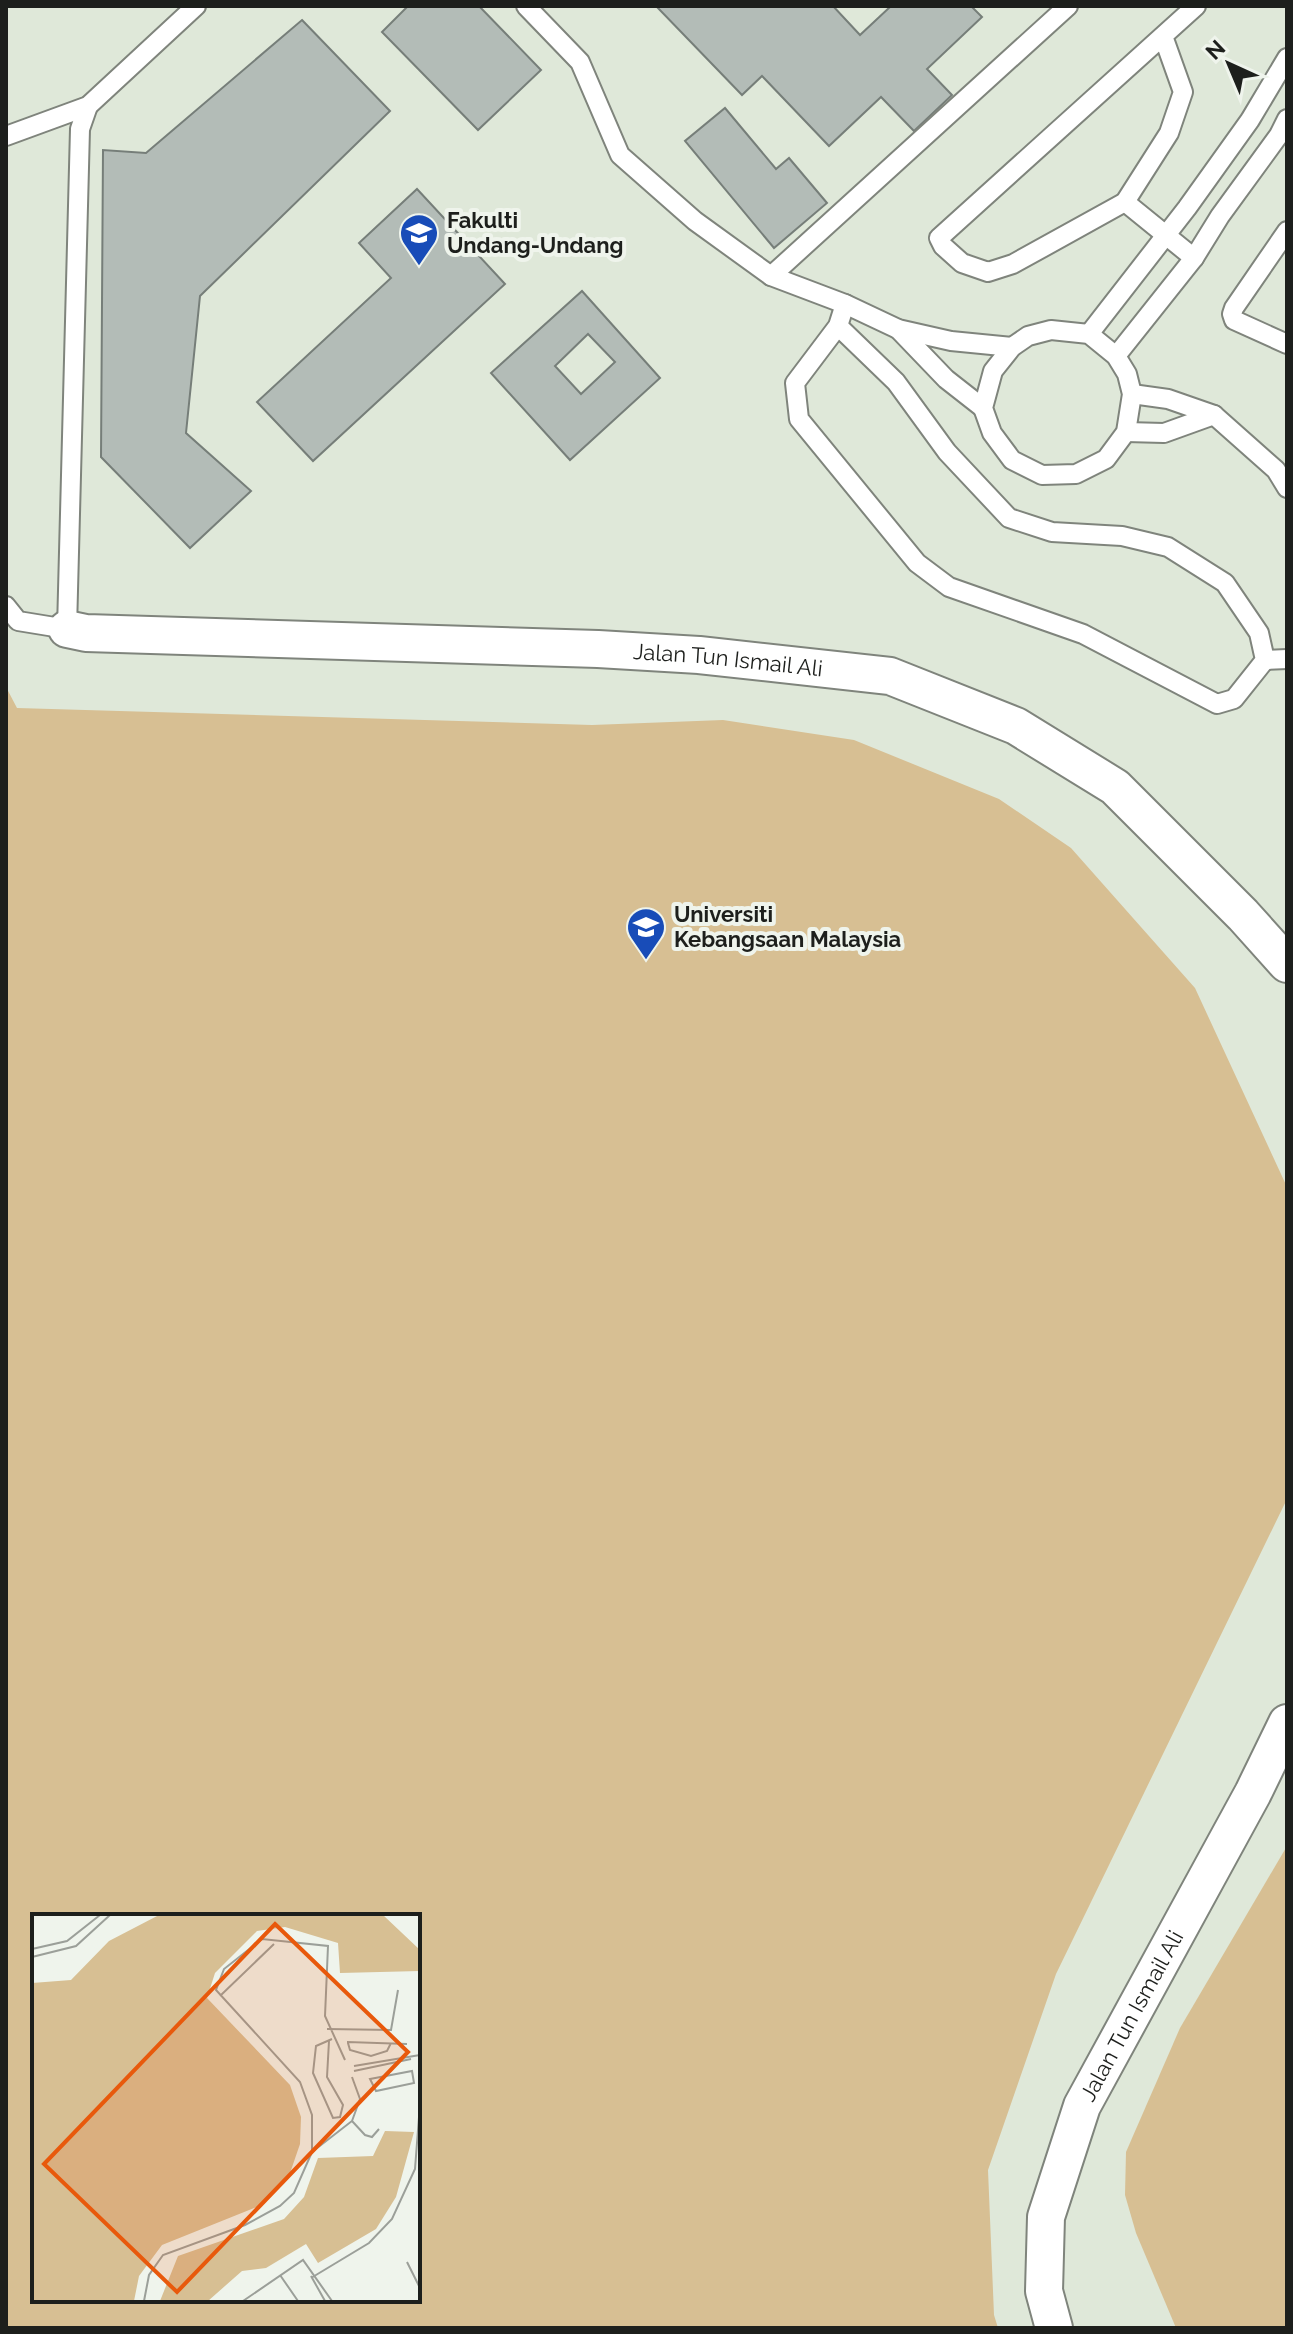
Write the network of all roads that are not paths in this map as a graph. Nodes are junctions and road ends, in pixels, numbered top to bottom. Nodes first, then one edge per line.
1 (196, 6) edge
2 (526, 6) edge
3 (1068, 6) edge
4 (1196, 6) edge
5 (1163, 36) junction
6 (1287, 58) edge
7 (88, 106) junction
8 (1250, 120) junction
9 (1284, 132) edge
10 (6, 136) edge
11 (1125, 202) junction
12 (1287, 231) edge
13 (1164, 236) junction
14 (1194, 258) junction
15 (771, 276) junction
16 (845, 304) junction
17 (838, 326) junction
18 (898, 329) junction
19 (1089, 334) junction
20 (1287, 344) edge
21 (1012, 347) junction
22 (1116, 356) junction
23 (1132, 394) junction
24 (983, 408) junction
25 (1214, 415) junction
26 (1126, 432) junction
27 (1287, 488) edge
28 (6, 606) edge
29 (67, 629) junction
30 (1287, 659) edge
31 (1265, 660) junction
32 (1287, 964) edge
33 (1287, 1723) edge
34 (1054, 2328) edge

1 - 7 lane
2 - 15 lane
3 - 15 lane
4 - 5 lane
5 - 11 lane
5 - 11 lane
6 - 8 lane
7 - 10 lane
7 - 29 lane
8 - 9 lane
8 - 13 lane
9 - 14 lane
11 - 13 lane
12 - 20 lane
13 - 14 lane
13 - 19 lane
14 - 22 lane
15 - 16 lane
16 - 17 lane
16 - 18 lane
17 - 31 lane
17 - 31 lane
18 - 21 lane
18 - 24 lane
19 - 21 lane
19 - 22 lane
21 - 24 lane
22 - 23 lane
23 - 25 lane
23 - 26 lane
24 - 26 lane
25 - 26 lane
25 - 27 lane
28 - 29 lane
29 - 32 street, Jalan Tun Ismail Ali
30 - 31 lane
33 - 34 street, Jalan Tun Ismail Ali

